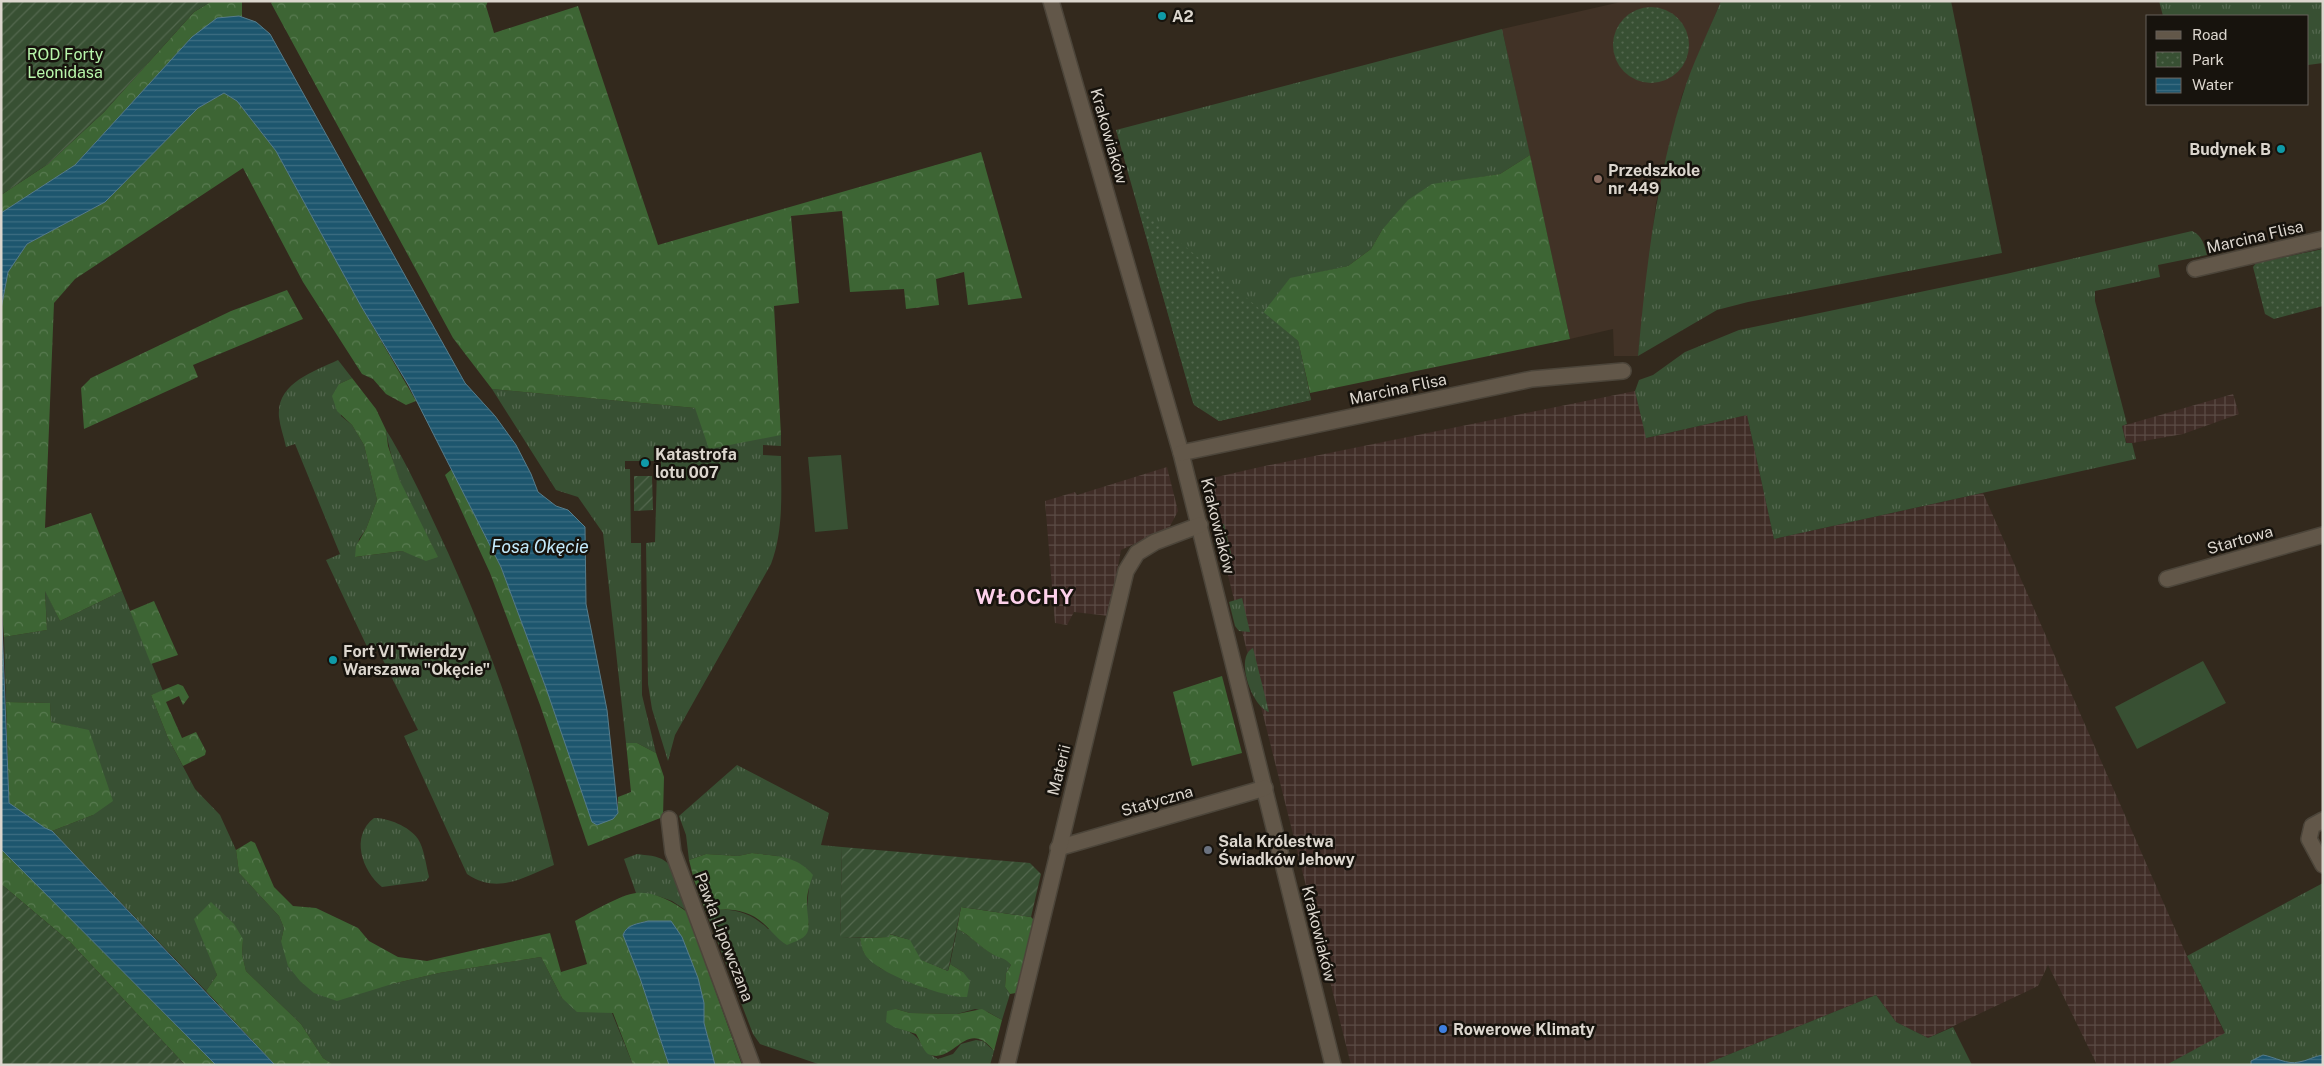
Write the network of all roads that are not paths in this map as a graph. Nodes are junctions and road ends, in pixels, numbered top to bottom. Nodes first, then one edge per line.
1 (1051, 1) edge
2 (2323, 239) edge
3 (2195, 269) dead end
4 (1623, 370) dead end
5 (1181, 453) junction
6 (1200, 524) junction
7 (2323, 535) edge
8 (2166, 579) dead end
9 (1264, 788) junction
10 (669, 819) dead end
11 (2323, 820) edge
12 (1058, 848) junction
13 (2323, 865) edge
14 (752, 1065) edge
15 (1007, 1065) edge
16 (1333, 1065) edge

1 - 5 street, Krakowiaków
2 - 3 street, Marcina Flisa
4 - 5 street, Marcina Flisa
5 - 6 street, Krakowiaków
6 - 9 street, Krakowiaków
6 - 12 street, Materii
7 - 8 street, Startowa
9 - 12 street, Statyczna
9 - 16 street, Krakowiaków
10 - 14 street, Pawła Lipowczana
11 - 13 street
12 - 15 street, Materii

